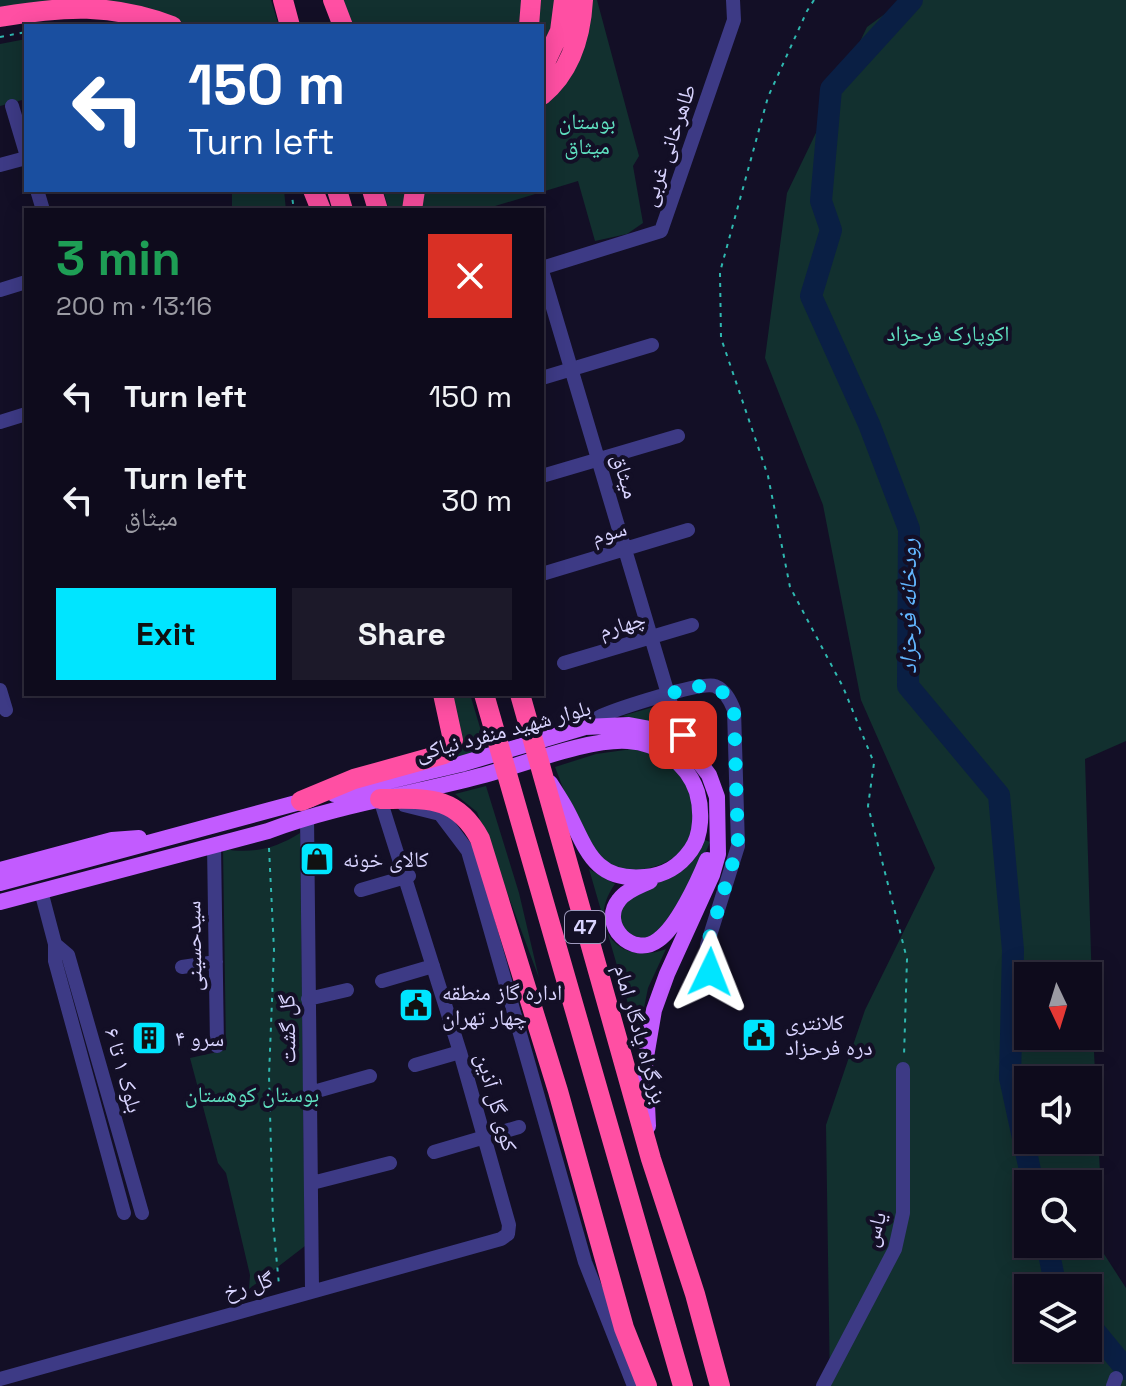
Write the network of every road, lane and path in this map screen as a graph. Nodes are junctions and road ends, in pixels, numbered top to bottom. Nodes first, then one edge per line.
1 (283, 0) edge
2 (321, 0) edge
3 (333, 0) edge
4 (531, 0) edge
5 (564, 0) edge
6 (583, 0) edge
7 (733, 0) edge
8 (814, 0) edge
9 (0, 17) edge
10 (167, 24) edge
11 (289, 24) edge
12 (327, 24) edge
13 (342, 24) edge
14 (529, 24) edge
15 (24, 32) edge
16 (0, 37) edge
17 (544, 65) edge
18 (544, 93) edge
19 (12, 106) dead end
20 (24, 148) edge
21 (24, 156) edge
22 (0, 165) edge
23 (544, 268) edge
24 (544, 276) edge
25 (24, 283) edge
26 (0, 290) edge
27 (652, 345) dead end
28 (571, 370) junction
29 (544, 377) edge
30 (24, 415) edge
31 (0, 422) edge
32 (678, 436) dead end
33 (598, 461) junction
34 (544, 475) edge
35 (688, 530) dead end
36 (627, 550) junction
37 (544, 573) edge
38 (692, 625) dead end
39 (652, 638) junction
40 (564, 663) dead end
41 (0, 690) edge
42 (668, 694) junction
43 (443, 696) edge
44 (485, 696) edge
45 (521, 696) edge
46 (6, 710) dead end
47 (585, 727) junction
48 (693, 754) junction
49 (543, 773) junction
50 (380, 799) junction
51 (304, 808) junction
52 (268, 831) junction
53 (716, 835) junction
54 (168, 837) junction
55 (214, 845) junction
56 (0, 870) edge
57 (663, 875) junction
58 (407, 877) junction
59 (0, 883) edge
60 (361, 890) dead end
61 (41, 891) junction
62 (0, 902) edge
63 (55, 944) junction
64 (216, 962) junction
65 (433, 966) junction
66 (182, 967) dead end
67 (710, 972) dead end
68 (382, 981) dead end
69 (347, 990) dead end
70 (308, 999) junction
71 (217, 1046) dead end
72 (460, 1052) junction
73 (415, 1065) dead end
74 (903, 1069) joint
75 (370, 1076) dead end
76 (310, 1093) junction
77 (519, 1127) dead end
78 (484, 1138) junction
79 (434, 1152) dead end
80 (651, 1159) junction
81 (390, 1163) dead end
82 (312, 1183) junction
83 (124, 1213) dead end
84 (142, 1213) dead end
85 (508, 1234) joint
86 (312, 1290) junction
87 (281, 1299) junction
88 (0, 1379) edge
89 (634, 1386) edge
90 (647, 1386) edge
91 (683, 1386) edge
92 (720, 1386) edge
93 (823, 1386) edge

1 - 11 highway
2 - 12 highway
3 - 13 highway
4 - 14 highway
5 - 17 highway
6 - 18 highway
7 - 23 street, طاهرخانی غربی
8 - 74 path
9 - 10 highway
15 - 16 path
19 - 20 street
21 - 22 street
24 - 28 street, میثاق
25 - 26 street
27 - 28 street
28 - 29 street
28 - 33 street, میثاق
30 - 31 street
32 - 33 street
33 - 34 street
33 - 36 street, میثاق
35 - 36 street, سوم
36 - 37 street, سوم
36 - 39 street, میثاق
38 - 39 street, چهارم
39 - 40 street, چهارم
39 - 42 street, میثاق
41 - 46 street
42 - 47 street
42 - 48 street, میثاق
42 - 67 street
43 - 51 highway
44 - 91 highway, 47
45 - 49 highway, بزرگراه یادگار امام / 47
47 - 48 main road, بلوار شهید منفرد نیاکی
47 - 51 main road, بلوار شهید منفرد نیاکی
48 - 53 main road, بلوار شهید منفرد نیاکی
49 - 57 main road
49 - 80 highway, بزرگراه یادگار امام / 47
50 - 51 main road, بلوار شهید منفرد نیاکی
50 - 57 main road, بلوار شهید منفرد نیاکی
50 - 58 street, کوی گل آذین
50 - 89 street
50 - 90 highway
51 - 52 main road, بلوار شهید منفرد نیاکی
51 - 54 main road, بلوار شهید منفرد نیاکی
51 - 70 street, گل گشت
52 - 55 main road, بلوار شهید منفرد نیاکی
52 - 87 path
53 - 57 main road, بلوار شهید منفرد نیاکی
53 - 80 main road, بلوار شهید منفرد نیاکی
54 - 56 main road
54 - 59 main road, بلوار شهید منفرد نیاکی
55 - 61 main road, بلوار شهید منفرد نیاکی
55 - 64 street, سیدحسینی
58 - 60 street
58 - 65 street, کوی گل آذین
61 - 62 main road, بلوار شهید منفرد نیاکی
61 - 63 street
63 - 83 street
63 - 84 street, بلوک ۱ تا ۶
64 - 66 street
64 - 71 street, سیدحسینی
65 - 68 street
65 - 72 street, کوی گل آذین
69 - 70 street
70 - 76 street, گل گشت
72 - 73 street
72 - 78 street, کوی گل آذین
74 - 93 street, یاس
75 - 76 street
76 - 82 street, گل گشت
77 - 78 street
78 - 79 street
78 - 85 street, کوی گل آذین
80 - 92 highway, بزرگراه یادگار امام / 47
81 - 82 street
82 - 86 street, گل گشت
85 - 86 street, گل رخ
86 - 87 street, گل رخ
87 - 88 street, گل رخ

